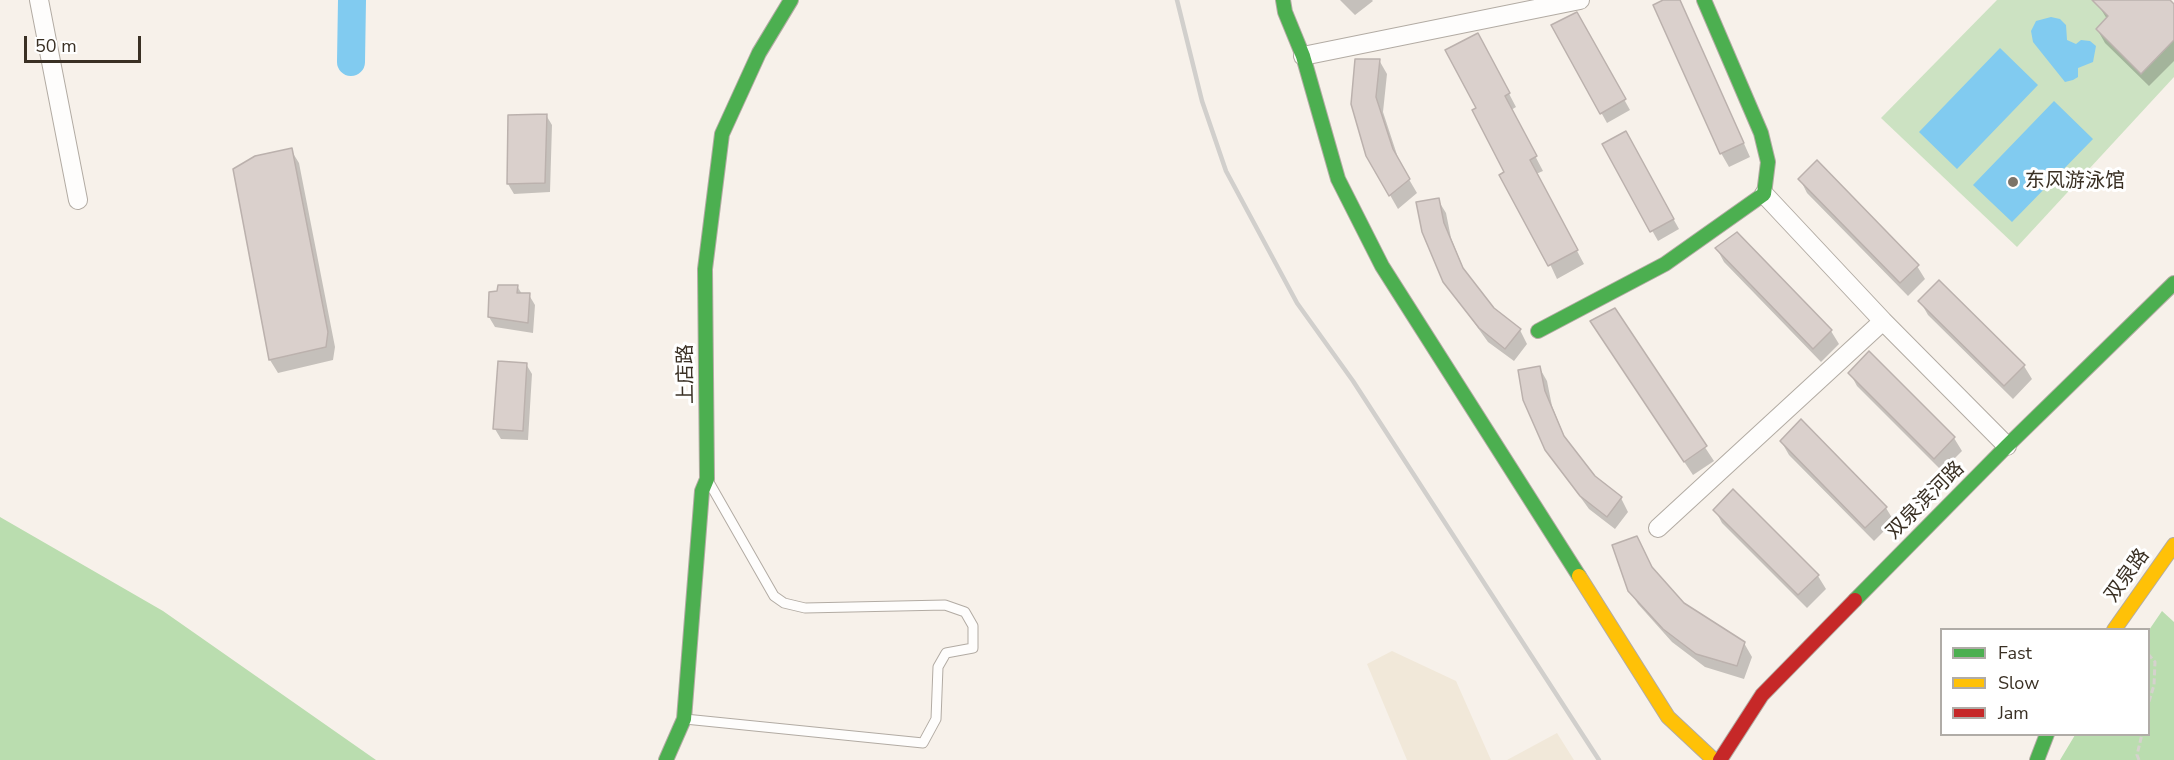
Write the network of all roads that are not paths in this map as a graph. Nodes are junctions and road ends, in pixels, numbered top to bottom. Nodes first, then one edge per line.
1 (39, 0) edge
2 (791, 0) edge
3 (1283, 0) edge
4 (1580, 0) edge
5 (1704, 0) edge
6 (1304, 56) junction
7 (1764, 194) junction
8 (78, 200) dead end
9 (2174, 283) edge
10 (1883, 321) junction
11 (1538, 331) dead end
12 (2007, 446) junction
13 (707, 479) junction
14 (1658, 528) dead end
15 (2174, 545) edge
16 (2115, 628) edge
17 (684, 719) junction
18 (2047, 736) edge
19 (666, 760) edge
20 (1714, 760) edge
21 (1720, 760) edge
22 (2037, 760) edge

1 - 8 street
2 - 13 street, 上店路
3 - 6 street
4 - 6 street
5 - 7 street
6 - 20 street
7 - 10 street
7 - 11 street
9 - 12 street, 双泉滨河路
10 - 12 street
10 - 14 street
12 - 21 street, 双泉滨河路
13 - 17 street, 上店路
13 - 17 lane
15 - 16 street, 双泉路
17 - 19 street, 上店路
18 - 22 street

